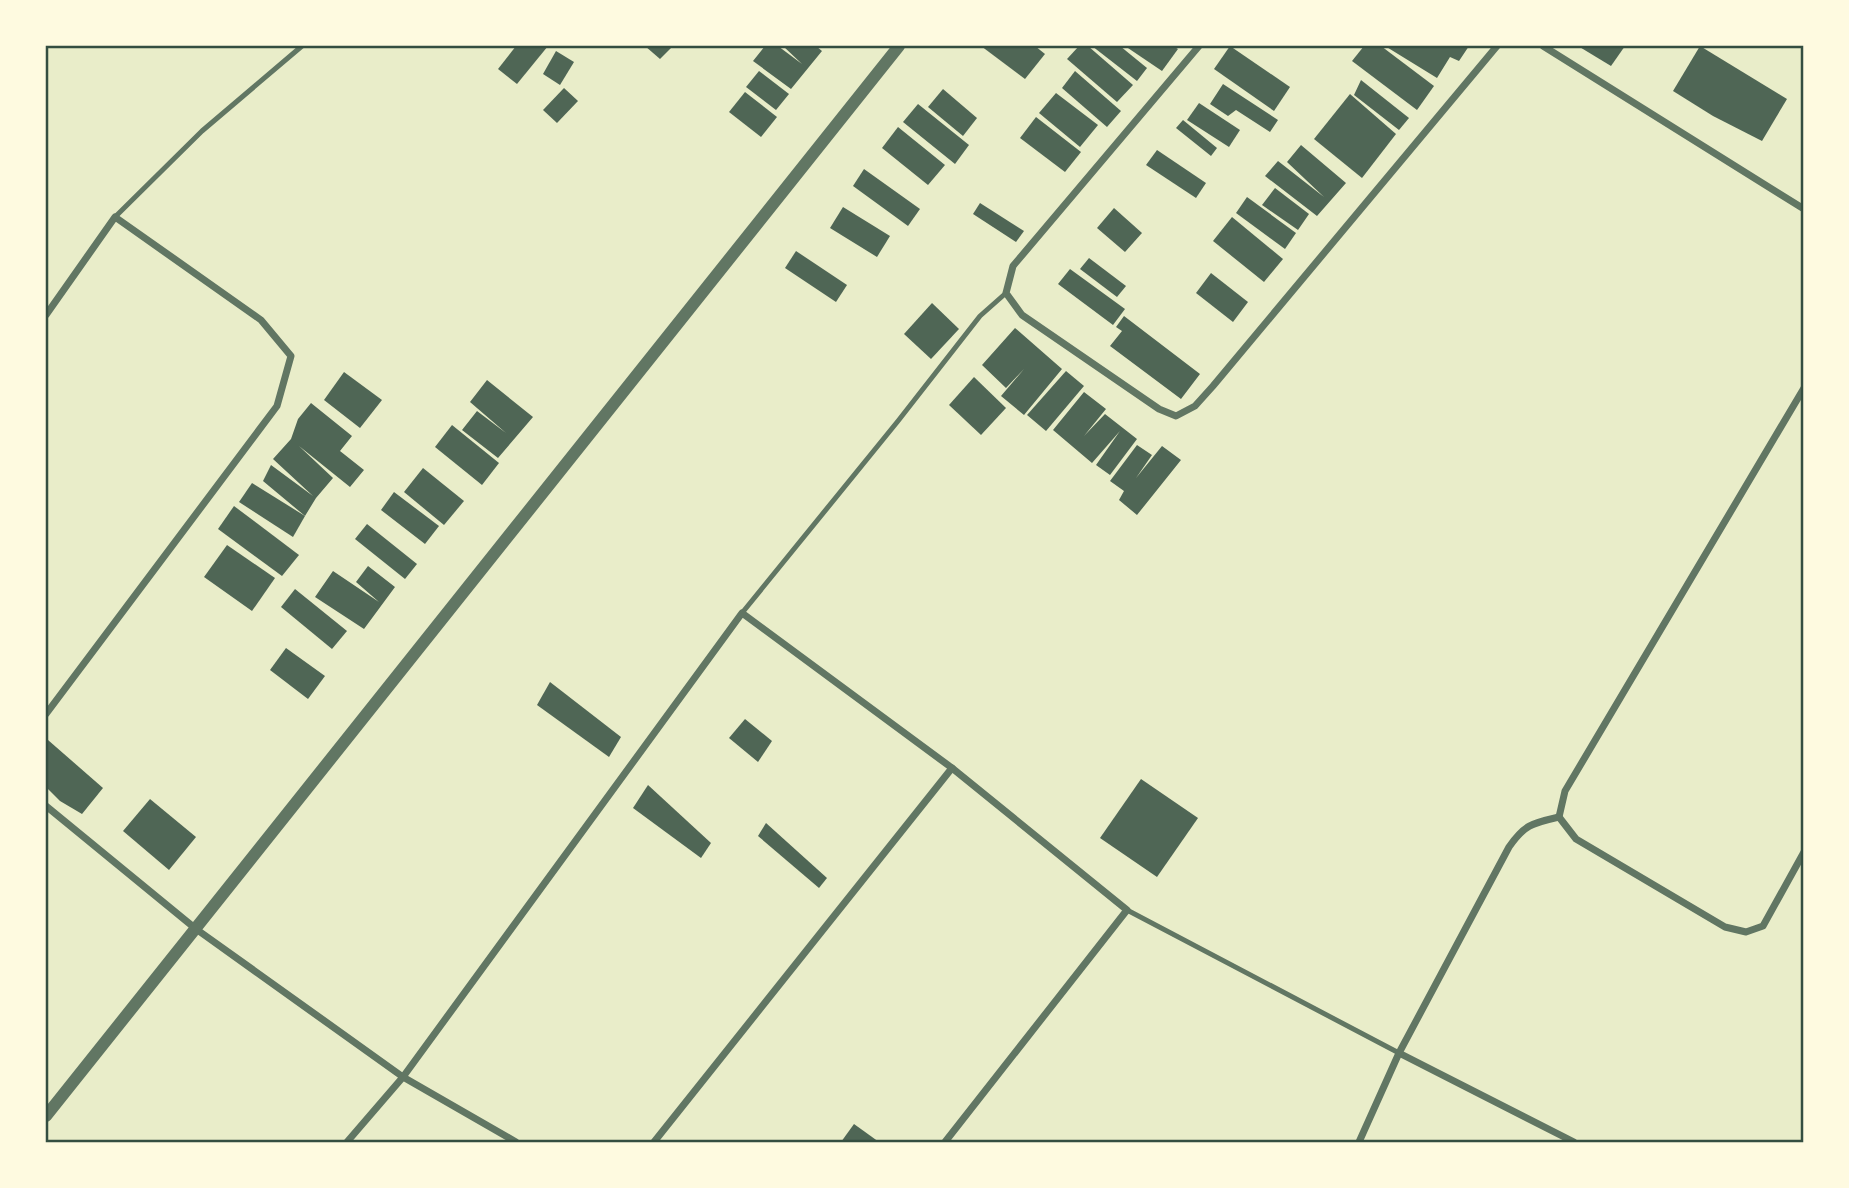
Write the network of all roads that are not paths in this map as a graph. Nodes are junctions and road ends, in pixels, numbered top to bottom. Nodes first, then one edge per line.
1 (302, 46) edge
2 (899, 46) edge
3 (1199, 46) edge
4 (1497, 46) edge
5 (1543, 46) edge
6 (1804, 209) edge
7 (116, 218) junction
8 (1006, 293) junction
9 (46, 315) edge
10 (1804, 388) edge
11 (742, 613) junction
12 (46, 714) edge
13 (952, 768) junction
14 (46, 806) edge
15 (1559, 817) junction
16 (1804, 852) edge
17 (1126, 910) junction
18 (196, 929) junction
19 (1399, 1053) junction
20 (402, 1077) junction
21 (46, 1116) edge
22 (348, 1143) edge
23 (516, 1143) edge
24 (654, 1143) edge
25 (945, 1143) edge
26 (1359, 1143) edge
27 (1574, 1143) edge

1 - 7 lane
2 - 18 street
3 - 8 street
4 - 8 street
5 - 6 street
7 - 9 street
7 - 12 street
8 - 11 lane
10 - 15 street
11 - 13 street
11 - 20 street
13 - 17 street
13 - 24 street
14 - 18 street
15 - 16 street
15 - 19 street
17 - 19 lane
17 - 25 street
18 - 20 street
18 - 21 street
19 - 26 street
19 - 27 street
20 - 22 street
20 - 23 street

